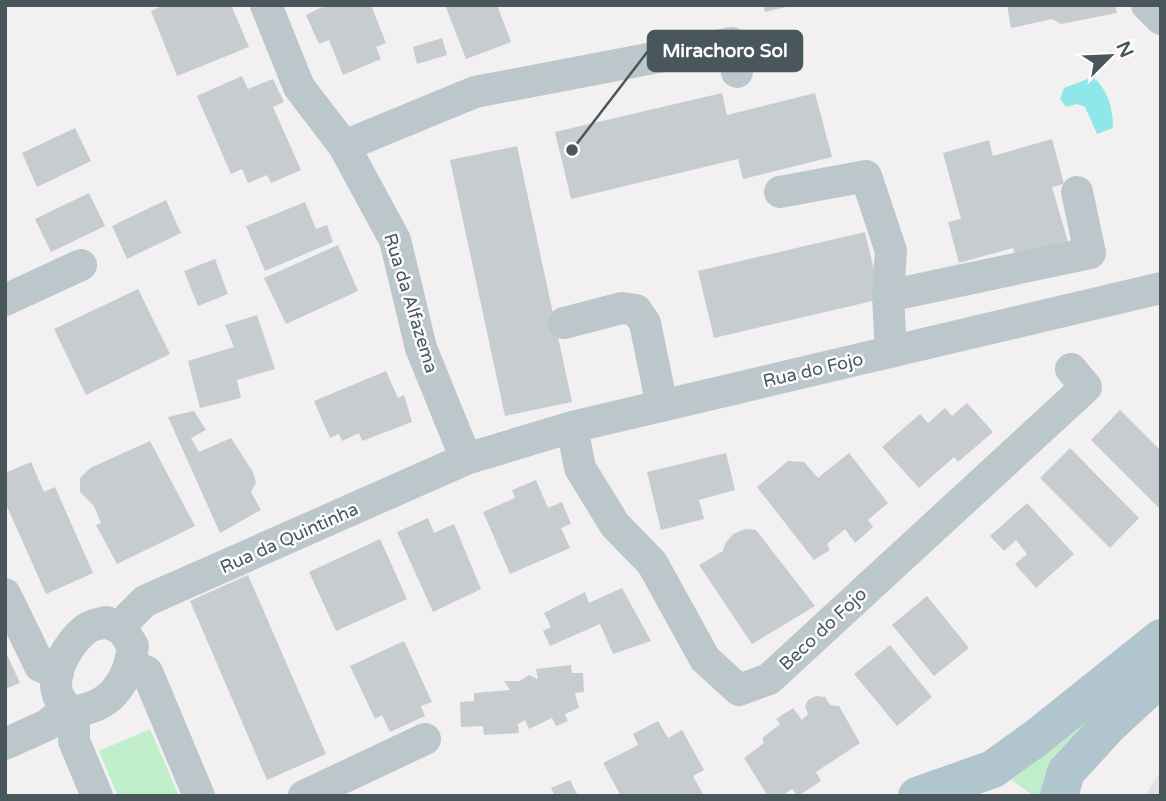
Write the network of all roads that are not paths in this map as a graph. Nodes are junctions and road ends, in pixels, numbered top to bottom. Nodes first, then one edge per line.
1 (266, 5) edge
2 (1147, 5) edge
3 (1161, 19) edge
4 (737, 72) dead end
5 (344, 146) junction
6 (779, 192) dead end
7 (1077, 192) dead end
8 (81, 265) dead end
9 (1161, 288) edge
10 (888, 296) junction
11 (5, 300) edge
12 (564, 323) dead end
13 (891, 352) junction
14 (1071, 369) dead end
15 (662, 406) junction
16 (572, 427) junction
17 (466, 458) junction
18 (5, 594) edge
19 (122, 629) junction
20 (1161, 638) edge
21 (131, 665) junction
22 (58, 673) junction
23 (1161, 677) edge
24 (1161, 702) edge
25 (71, 709) junction
26 (1109, 725) junction
27 (425, 739) dead end
28 (5, 744) edge
29 (921, 794) edge
30 (97, 796) edge
31 (199, 796) edge
32 (304, 796) edge
33 (1006, 796) edge
34 (1059, 796) edge

1 - 5 street, Rua da Alfazema
2 - 3 street
4 - 5 street
5 - 17 street, Rua da Alfazema
6 - 10 street
7 - 10 street
8 - 11 street
9 - 13 street, Rua do Fojo
10 - 13 street
12 - 15 street
13 - 15 street, Rua do Fojo
14 - 16 street, Beco do Fojo
15 - 16 street, Rua do Fojo
16 - 17 street, Rua do Fojo
17 - 19 street, Rua da Quintinha
18 - 22 street
19 - 21 street
19 - 22 street
20 - 29 main road
21 - 25 street
21 - 31 street
22 - 25 street
23 - 26 main road
24 - 26 street
25 - 28 street
25 - 30 street
26 - 34 main road
27 - 32 street
29 - 33 main road

